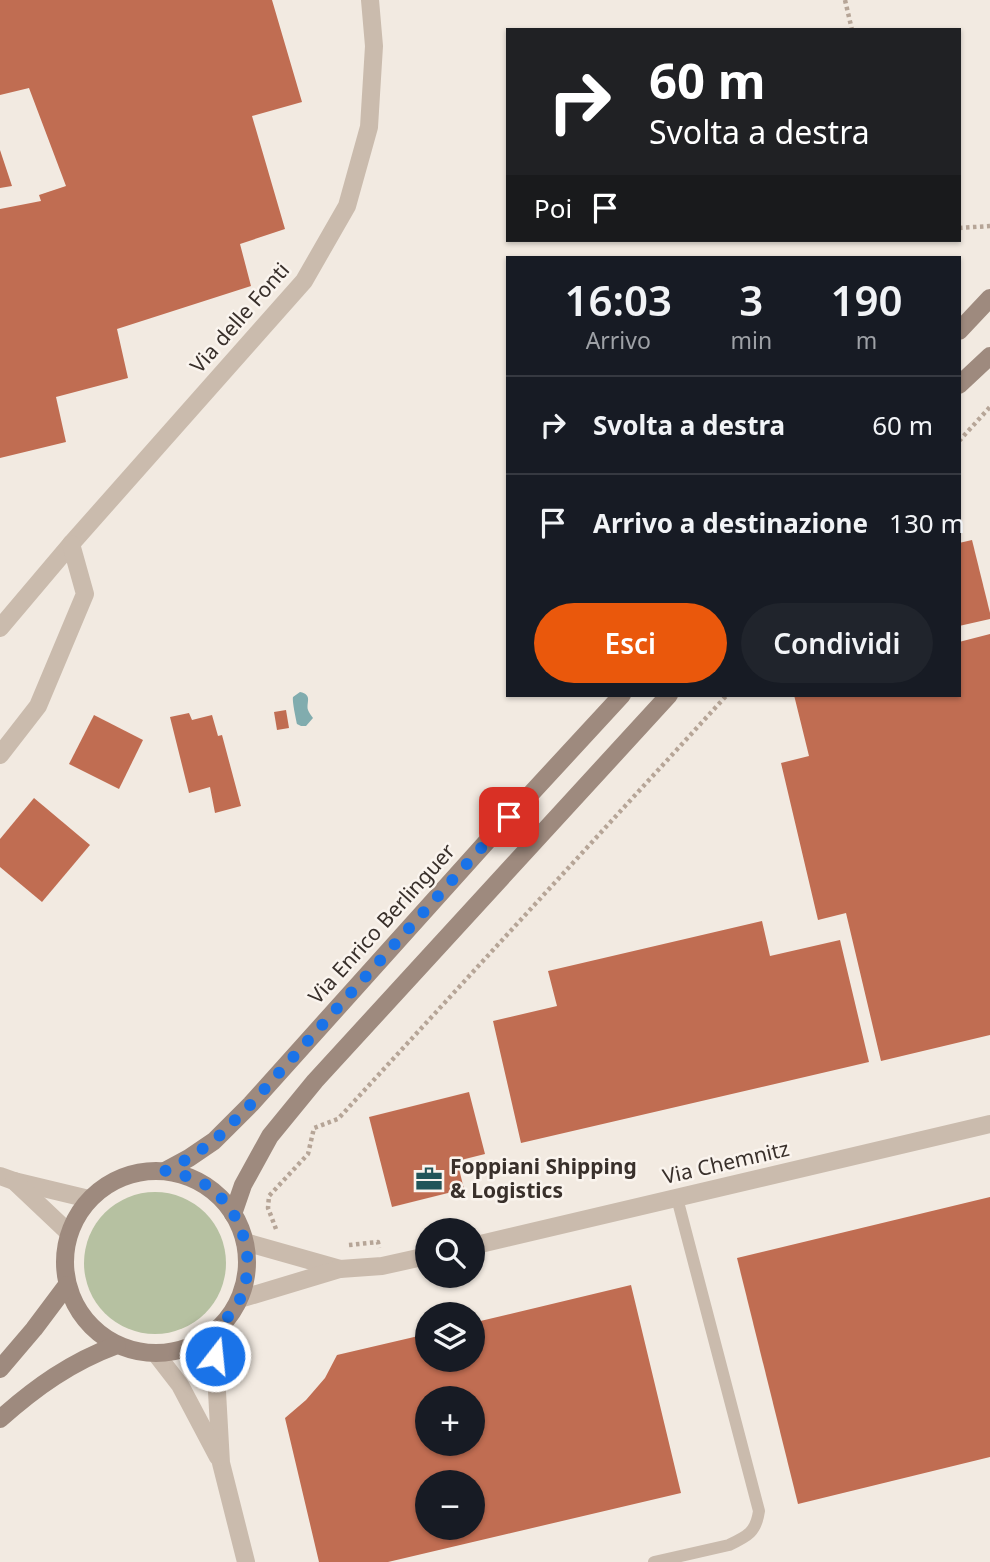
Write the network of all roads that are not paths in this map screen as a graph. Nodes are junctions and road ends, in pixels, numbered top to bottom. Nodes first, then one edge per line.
1 (370, 0) edge
2 (990, 298) edge
3 (961, 329) edge
4 (990, 356) edge
5 (961, 383) edge
6 (71, 544) junction
7 (0, 628) edge
8 (620, 697) edge
9 (667, 697) edge
10 (0, 755) edge
11 (990, 1124) edge
12 (165, 1171) junction
13 (7, 1178) edge
14 (677, 1198) junction
15 (89, 1199) junction
16 (233, 1214) junction
17 (69, 1233) junction
18 (246, 1242) junction
19 (485, 1243) edge
20 (415, 1259) edge
21 (340, 1269) junction
22 (67, 1285) junction
23 (240, 1299) junction
24 (217, 1331) junction
25 (117, 1345) junction
26 (156, 1354) junction
27 (0, 1369) edge
28 (0, 1419) edge
29 (221, 1463) junction
30 (246, 1562) edge
31 (654, 1562) edge

1 - 6 street, Via delle Fonti
2 - 3 main road
4 - 5 main road
6 - 7 street, Via delle Fonti
6 - 10 street
8 - 12 main road, Via Enrico Berlinguer
9 - 16 main road
11 - 14 street, Via Chemnitz
12 - 15 main road, Via Enrico Berlinguer
12 - 16 main road, Via Enrico Berlinguer
13 - 15 street
13 - 17 street
14 - 19 street, Via Chemnitz
14 - 31 lane
15 - 17 main road, Via Enrico Berlinguer
16 - 18 main road, Via Enrico Berlinguer
17 - 22 main road, Via Enrico Berlinguer
18 - 21 street
18 - 23 main road, Via Enrico Berlinguer
20 - 21 street
21 - 23 street
22 - 25 main road, Via Enrico Berlinguer
22 - 27 main road
23 - 24 main road, Via Enrico Berlinguer
24 - 26 main road, Via Enrico Berlinguer
24 - 29 street
25 - 26 main road, Via Enrico Berlinguer
25 - 28 main road
26 - 29 street
29 - 30 street

